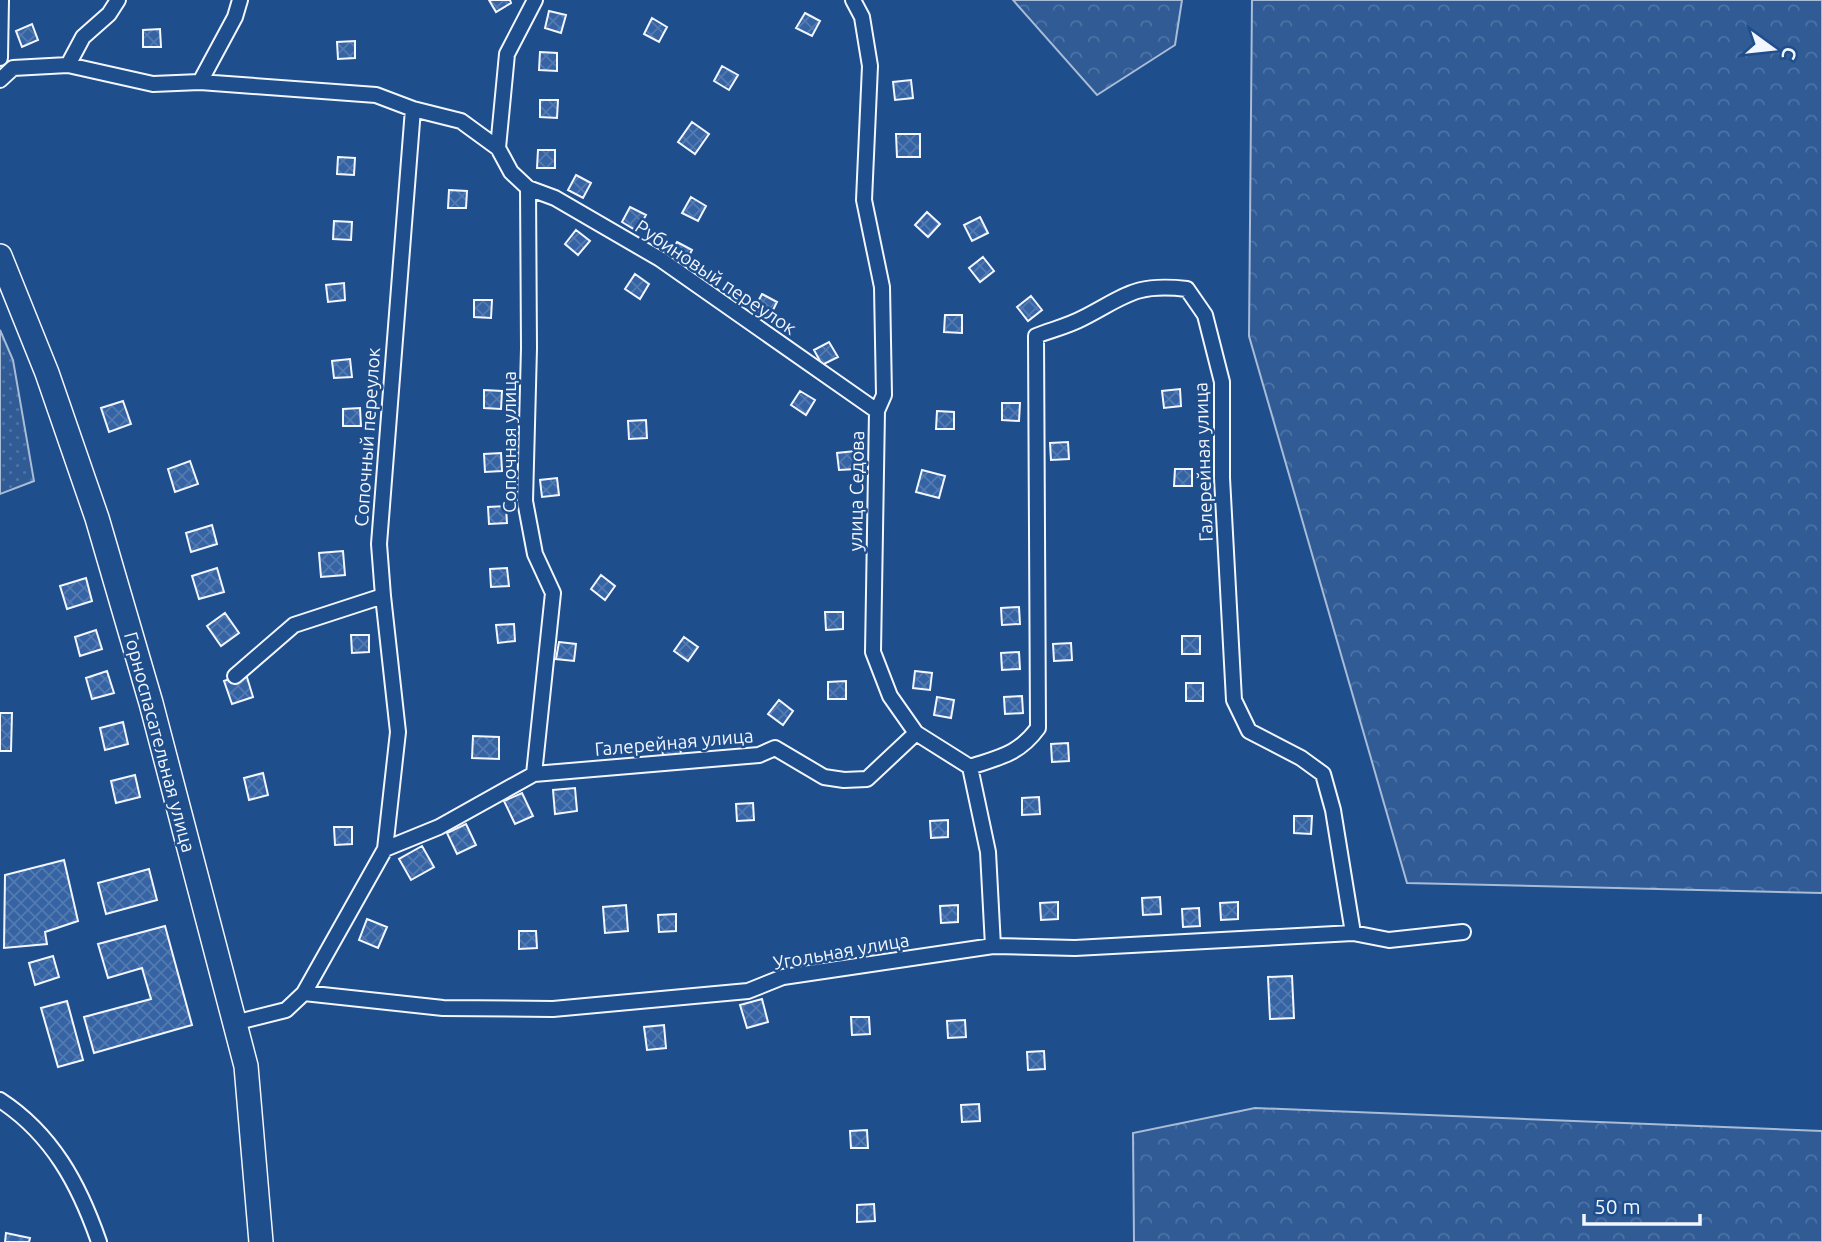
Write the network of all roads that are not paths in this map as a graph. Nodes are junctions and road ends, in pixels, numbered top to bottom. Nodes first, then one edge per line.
1 (1, 0) edge
2 (118, 0) edge
3 (240, 0) edge
4 (535, 0) edge
5 (853, 0) edge
6 (0, 58) edge
7 (68, 65) junction
8 (0, 79) edge
9 (200, 82) junction
10 (413, 109) junction
11 (498, 148) junction
12 (528, 188) junction
13 (0, 256) edge
14 (877, 411) junction
15 (383, 596) junction
16 (235, 676) dead end
17 (916, 733) junction
18 (970, 767) junction
19 (534, 774) junction
20 (385, 849) junction
21 (1463, 932) dead end
22 (1353, 933) junction
23 (993, 946) junction
24 (304, 993) junction
25 (234, 1023) junction
26 (0, 1100) edge
27 (99, 1242) edge
28 (261, 1242) edge

1 - 6 street
2 - 7 street
3 - 9 street
4 - 11 street
5 - 14 street, улица Седова
7 - 8 street
7 - 9 street
9 - 10 street
10 - 11 street
10 - 15 street, Сопочный переулок
11 - 12 street
12 - 14 street, Рубиновый переулок
12 - 19 street, Сопочная улица
13 - 25 main road, Горноспасательная улица
14 - 17 street, улица Седова
15 - 16 street
15 - 20 street, Сопочный переулок
17 - 18 street, улица Седова
17 - 19 street, Галерейная улица
18 - 22 street, Галерейная улица
18 - 23 street
19 - 20 street
20 - 24 street
21 - 22 street, Угольная улица
22 - 23 street, Угольная улица
23 - 24 street, Угольная улица
24 - 25 street
25 - 28 main road, Горноспасательная улица
26 - 27 street

